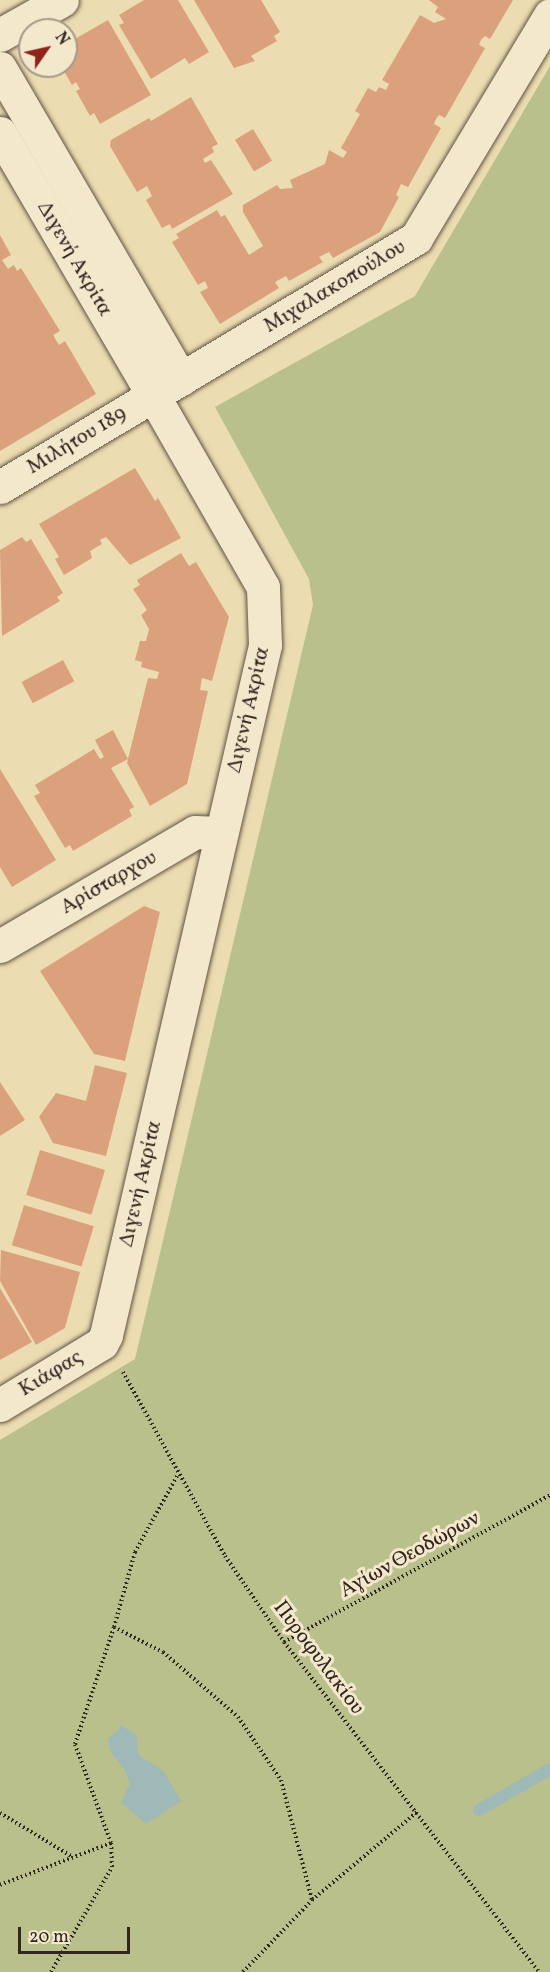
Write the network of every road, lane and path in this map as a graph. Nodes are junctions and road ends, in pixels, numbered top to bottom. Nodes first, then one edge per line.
1 (62, 0) edge
2 (550, 15) edge
3 (0, 35) edge
4 (0, 68) edge
5 (0, 133) edge
6 (181, 378) junction
7 (153, 395) junction
8 (0, 487) edge
9 (221, 833) junction
10 (0, 946) edge
11 (102, 1342) junction
12 (0, 1405) edge
13 (177, 1475) junction
14 (550, 1495) edge
15 (114, 1627) junction
16 (284, 1642) junction
17 (417, 1812) junction
18 (0, 1813) edge
19 (111, 1843) junction
20 (72, 1856) junction
21 (0, 1885) edge
22 (312, 1900) junction
23 (51, 1972) edge
24 (243, 1972) edge
25 (539, 1972) edge

1 - 3 street
2 - 6 street, Μιχαλακοπούλου
4 - 6 street, Διγενή Ακρίτα
5 - 7 street, Διγενή Ακρίτα
6 - 7 street, Μιχαλακοπούλου
7 - 8 street, Μιλήτου 189
7 - 9 street, Διγενή Ακρίτα
9 - 10 street, Αρίσταρχου
9 - 11 street, Διγενή Ακρίτα
11 - 12 street, Κιάφας
11 - 13 path, Πυροφυλακίου
13 - 15 path
13 - 16 path, Πυροφυλακίου
14 - 16 path, Αγίων Θεοδώρων
15 - 19 path
15 - 22 path
16 - 17 path, Πυροφυλακίου
17 - 22 path
17 - 25 path, Πυροφυλακίου
18 - 20 path
19 - 20 path
19 - 23 path
20 - 21 path
22 - 24 path

